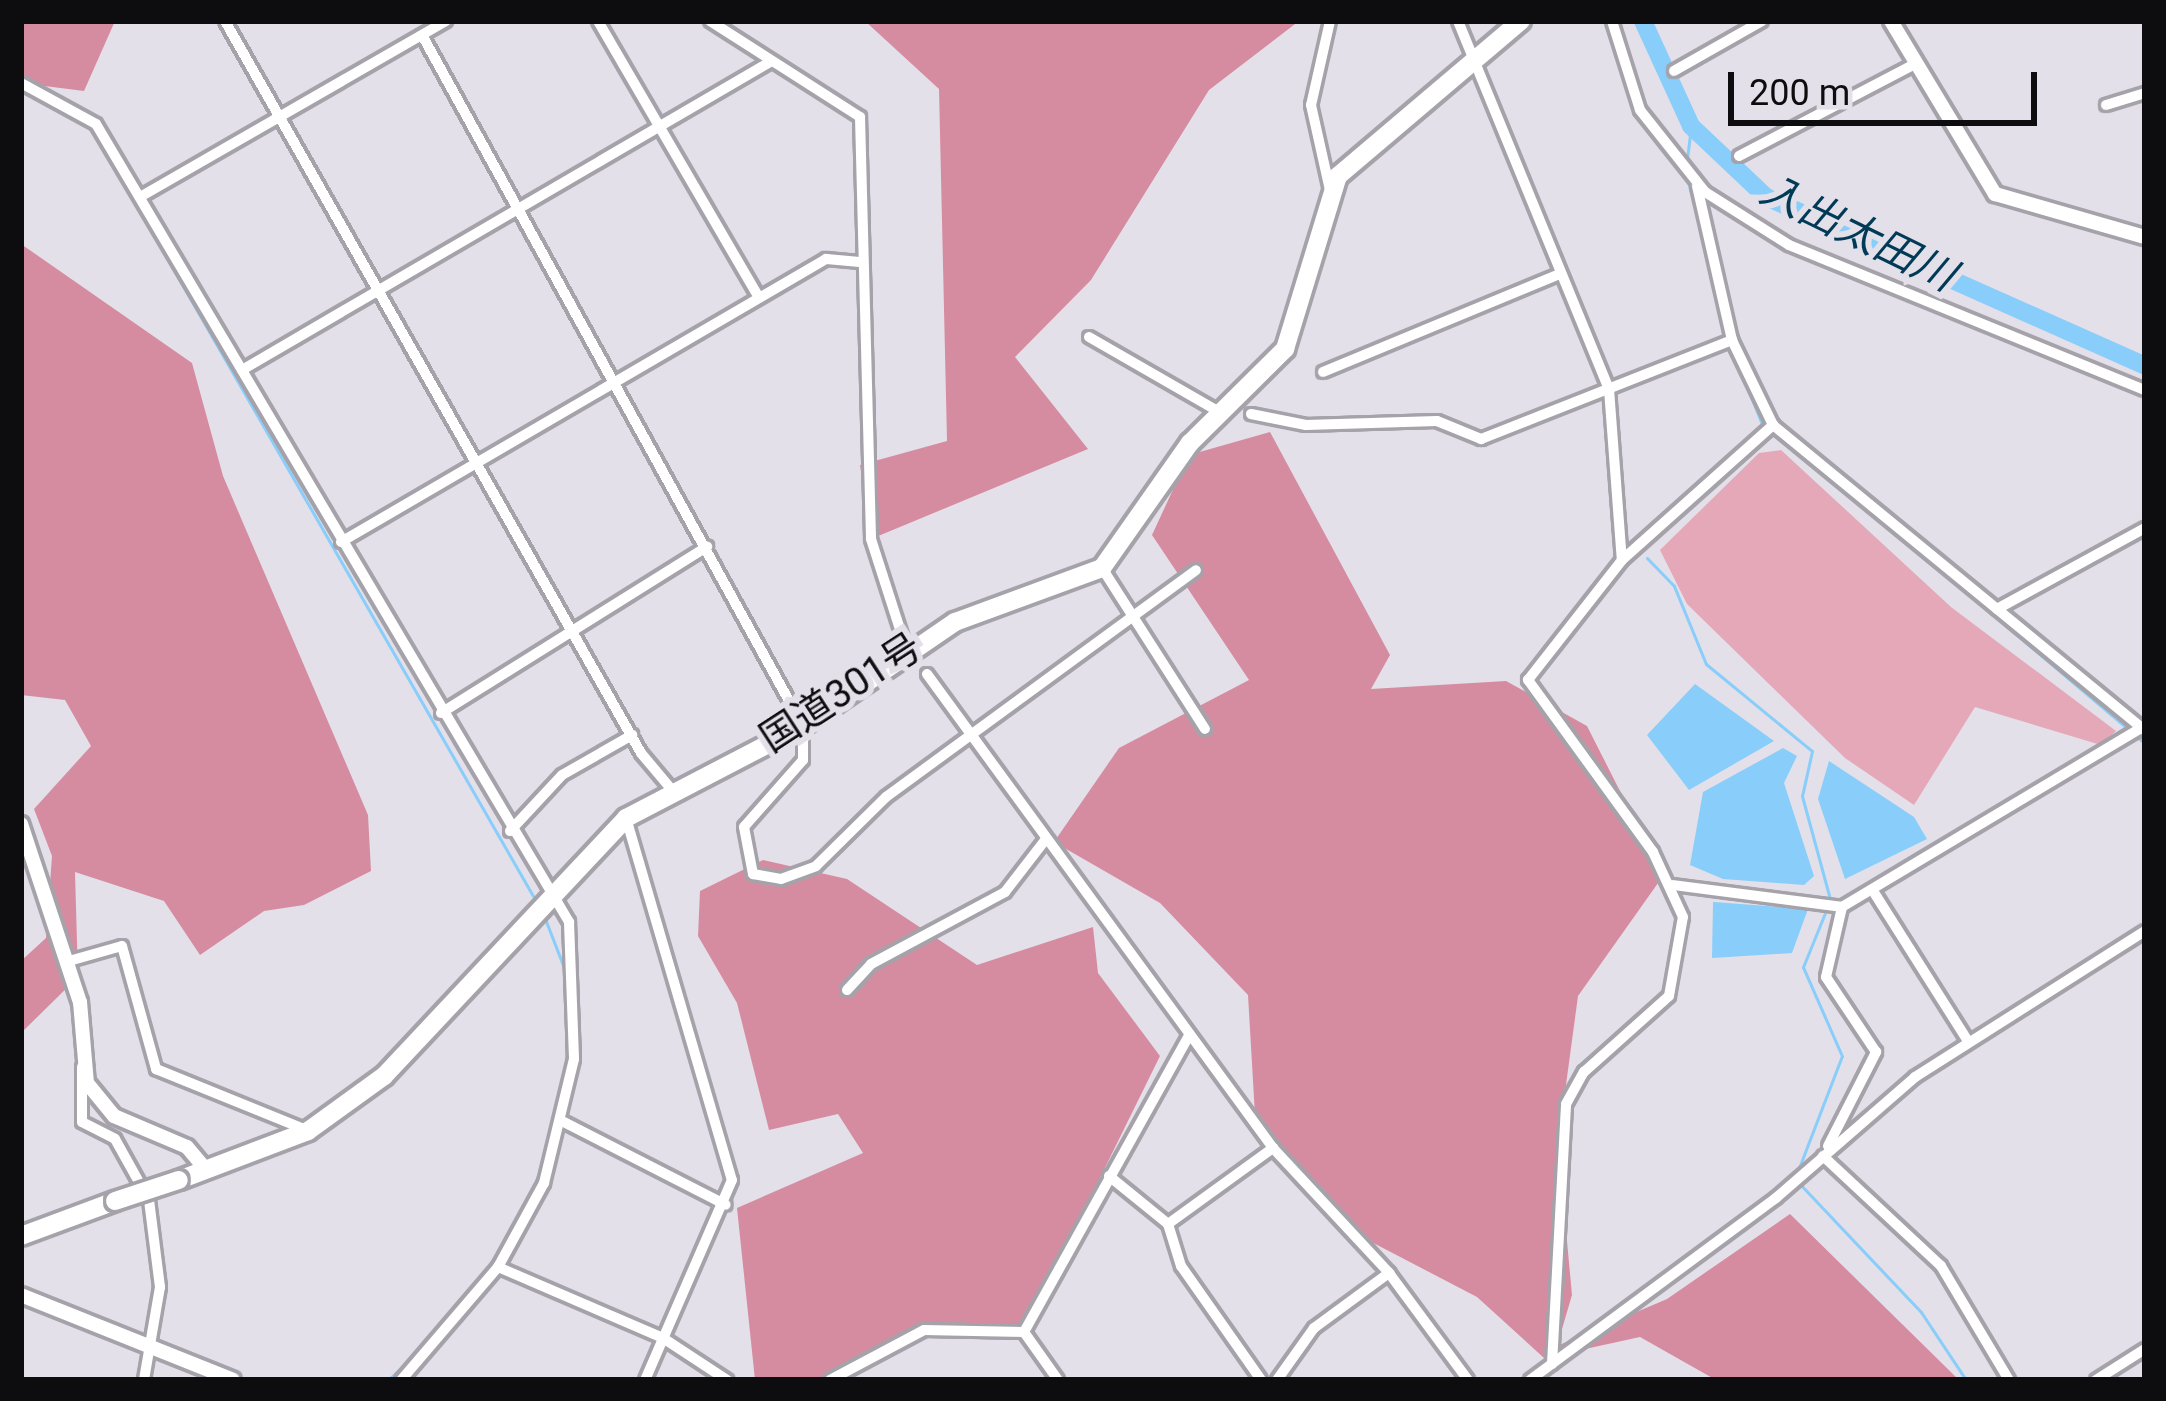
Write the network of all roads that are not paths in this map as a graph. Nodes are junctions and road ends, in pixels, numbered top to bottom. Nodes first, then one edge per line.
1 (225, 21) edge
2 (446, 21) edge
3 (598, 21) edge
4 (1330, 21) edge
5 (1457, 21) edge
6 (1520, 21) edge
7 (1612, 21) edge
8 (1762, 21) edge
9 (1891, 21) edge
10 (715, 22) edge
11 (422, 35) junction
12 (1474, 60) junction
13 (770, 62) junction
14 (1915, 64) junction
15 (1674, 70) dead end
16 (21, 83) edge
17 (2145, 93) edge
18 (2106, 105) dead end
19 (280, 116) junction
20 (660, 125) junction
21 (1738, 156) dead end
22 (1697, 186) junction
23 (1330, 190) junction
24 (140, 196) junction
25 (521, 206) junction
26 (2145, 237) edge
27 (863, 262) junction
28 (1560, 274) junction
29 (380, 289) junction
30 (759, 298) junction
31 (1089, 337) dead end
32 (1732, 340) junction
33 (242, 370) junction
34 (1323, 371) dead end
35 (620, 378) junction
36 (1610, 389) junction
37 (2145, 390) edge
38 (1221, 413) junction
39 (1251, 414) dead end
40 (1773, 424) junction
41 (479, 460) junction
42 (2145, 528) edge
43 (341, 542) junction
44 (707, 547) junction
45 (1622, 560) junction
46 (1102, 568) junction
47 (1196, 570) dead end
48 (1997, 609) junction
49 (1134, 613) junction
50 (579, 632) junction
51 (906, 648) junction
52 (928, 674) dead end
53 (441, 713) junction
54 (803, 726) junction
55 (1205, 729) dead end
56 (2144, 729) edge
57 (632, 735) junction
58 (974, 739) junction
59 (672, 790) junction
60 (626, 818) junction
61 (21, 824) edge
62 (510, 832) junction
63 (1046, 838) junction
64 (1672, 885) junction
65 (550, 890) junction
66 (1875, 894) junction
67 (1842, 907) junction
68 (2145, 931) edge
69 (69, 961) junction
70 (847, 990) dead end
71 (1190, 1035) junction
72 (1968, 1041) junction
73 (82, 1067) junction
74 (560, 1120) junction
75 (308, 1131) junction
76 (1273, 1148) junction
77 (1823, 1156) junction
78 (206, 1170) junction
79 (1109, 1177) junction
80 (726, 1205) junction
81 (1168, 1224) junction
82 (21, 1236) edge
83 (499, 1267) junction
84 (1389, 1273) junction
85 (21, 1295) edge
86 (1024, 1332) junction
87 (663, 1338) junction
88 (155, 1342) junction
89 (2145, 1349) edge
90 (1552, 1364) junction
91 (1252, 1377) edge
92 (144, 1380) edge
93 (233, 1380) edge
94 (401, 1380) edge
95 (645, 1380) edge
96 (727, 1380) edge
97 (830, 1380) edge
98 (1058, 1380) edge
99 (1277, 1380) edge
100 (1468, 1380) edge
101 (1530, 1380) edge
102 (2009, 1380) edge
103 (2096, 1380) edge

1 - 19 street
2 - 11 street
3 - 20 street
4 - 23 street
5 - 12 street
6 - 12 highway
7 - 22 street
8 - 15 street
9 - 14 main road
10 - 13 street
11 - 19 street
11 - 25 street
12 - 23 highway
12 - 28 street
13 - 20 street
13 - 27 street
14 - 21 street
14 - 26 main road
16 - 24 street
17 - 18 street
19 - 24 street
19 - 29 street
20 - 25 street
20 - 30 street
22 - 32 street
22 - 37 street
23 - 38 highway
24 - 33 street
25 - 29 street
25 - 35 street
27 - 30 street
27 - 51 street
28 - 34 street
28 - 36 street
29 - 33 street
29 - 41 street
30 - 35 street
31 - 38 street
32 - 36 street
32 - 40 street
33 - 43 street
35 - 41 street
35 - 44 street
36 - 39 street
36 - 45 street
38 - 46 highway
40 - 45 street
40 - 48 street
41 - 43 street
41 - 50 street
42 - 48 street
43 - 53 street
44 - 50 street
44 - 54 street
45 - 64 street
46 - 49 street
46 - 51 highway, 国道301号
47 - 49 street
48 - 56 street
49 - 55 street
49 - 58 street
50 - 53 street
50 - 57 street
51 - 54 highway, 国道301号
52 - 58 street
53 - 62 street
54 - 58 street
54 - 59 highway, 国道301号
56 - 66 street
57 - 59 street
57 - 62 street
58 - 63 street
59 - 60 highway, 国道301号
60 - 65 highway, 国道301号
60 - 80 street
61 - 69 main road
62 - 65 street
63 - 70 street
63 - 71 street
64 - 67 street
64 - 90 street
65 - 74 street
65 - 75 highway, 国道301号
66 - 67 street
66 - 72 street
67 - 77 street
68 - 72 street
69 - 73 main road
69 - 75 street
71 - 76 street
71 - 79 street
72 - 77 street
73 - 78 main road
73 - 88 street
74 - 80 street
74 - 83 street
75 - 78 highway, 国道301号
76 - 81 street
76 - 84 street
77 - 90 street
77 - 102 street
78 - 82 highway, 国道301号, bridge
79 - 81 street
79 - 86 street
80 - 87 street
81 - 91 street
83 - 87 street
83 - 94 street
84 - 99 street
84 - 100 street
85 - 88 main road
86 - 97 street
86 - 98 street
87 - 95 street
87 - 96 street
88 - 92 street
88 - 93 main road
89 - 103 street
90 - 101 street

